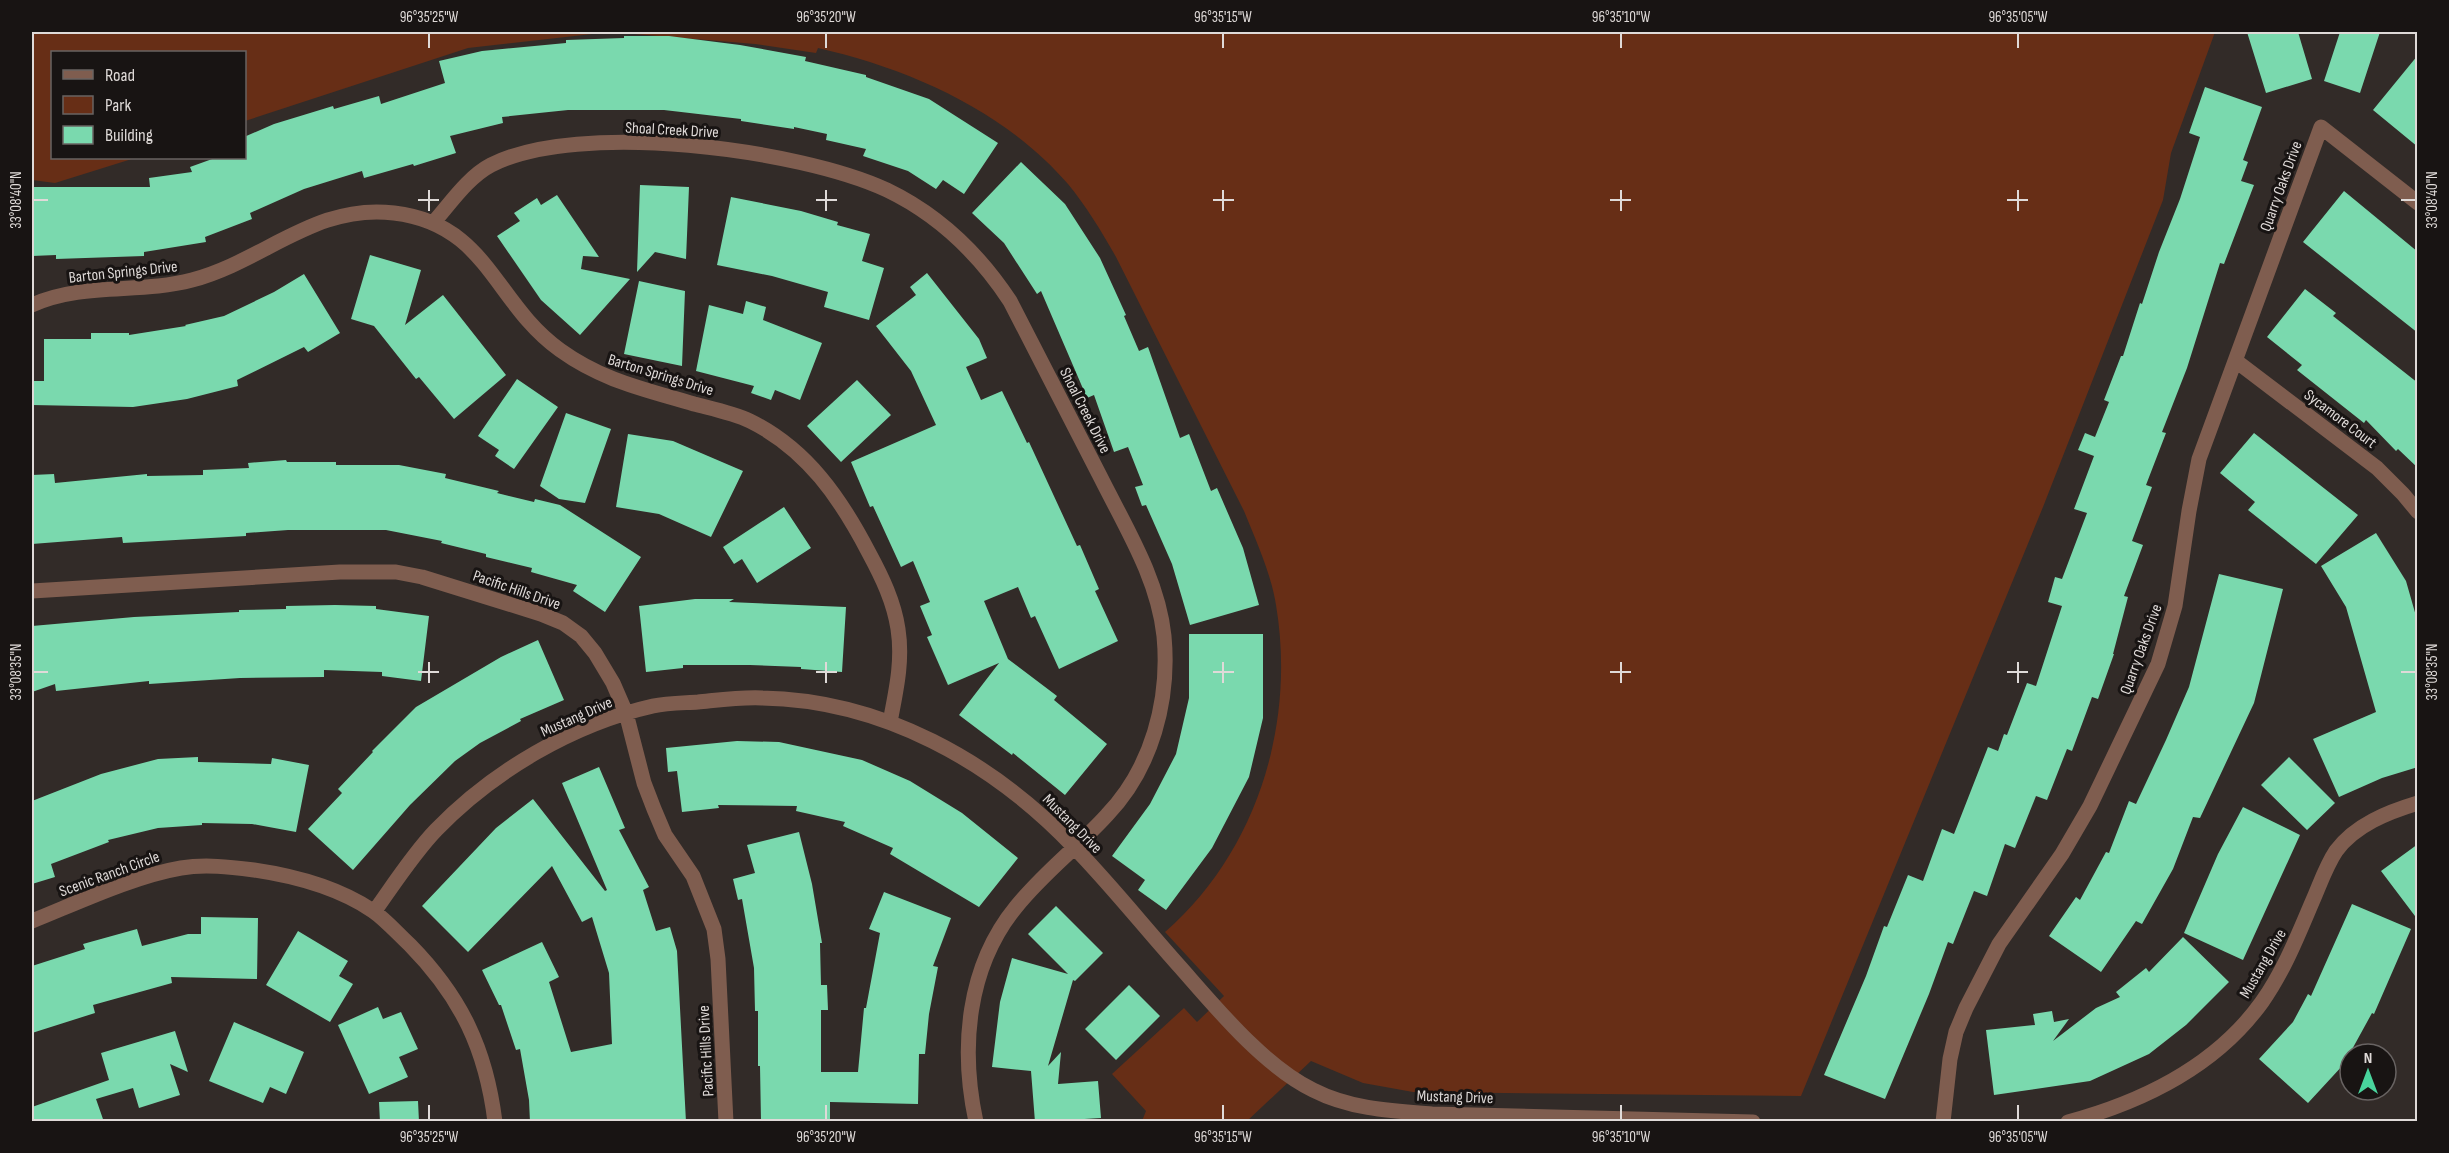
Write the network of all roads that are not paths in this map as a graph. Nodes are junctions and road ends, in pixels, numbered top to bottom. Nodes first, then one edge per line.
1 (2418, 203) edge
2 (433, 223) junction
3 (32, 305) edge
4 (2236, 361) junction
5 (2418, 512) edge
6 (32, 591) edge
7 (626, 714) junction
8 (890, 722) junction
9 (2418, 803) edge
10 (1074, 847) junction
11 (374, 912) junction
12 (32, 921) edge
13 (495, 1122) edge
14 (726, 1122) edge
15 (975, 1122) edge
16 (1753, 1122) edge
17 (1943, 1122) edge
18 (2068, 1122) edge

1 - 4 street, Quarry Oaks Drive
2 - 3 street, Barton Springs Drive
2 - 8 street, Barton Springs Drive
2 - 10 street, Shoal Creek Drive
4 - 5 street, Sycamore Court
4 - 17 street, Quarry Oaks Drive
6 - 7 street, Pacific Hills Drive
7 - 8 street, Mustang Drive
7 - 11 street, Mustang Drive
7 - 14 street, Pacific Hills Drive
8 - 10 street, Mustang Drive
9 - 18 street, Mustang Drive
10 - 15 street, Shoal Creek Drive
10 - 16 street, Mustang Drive
11 - 12 street, Scenic Ranch Circle
11 - 13 street, Scenic Ranch Circle

